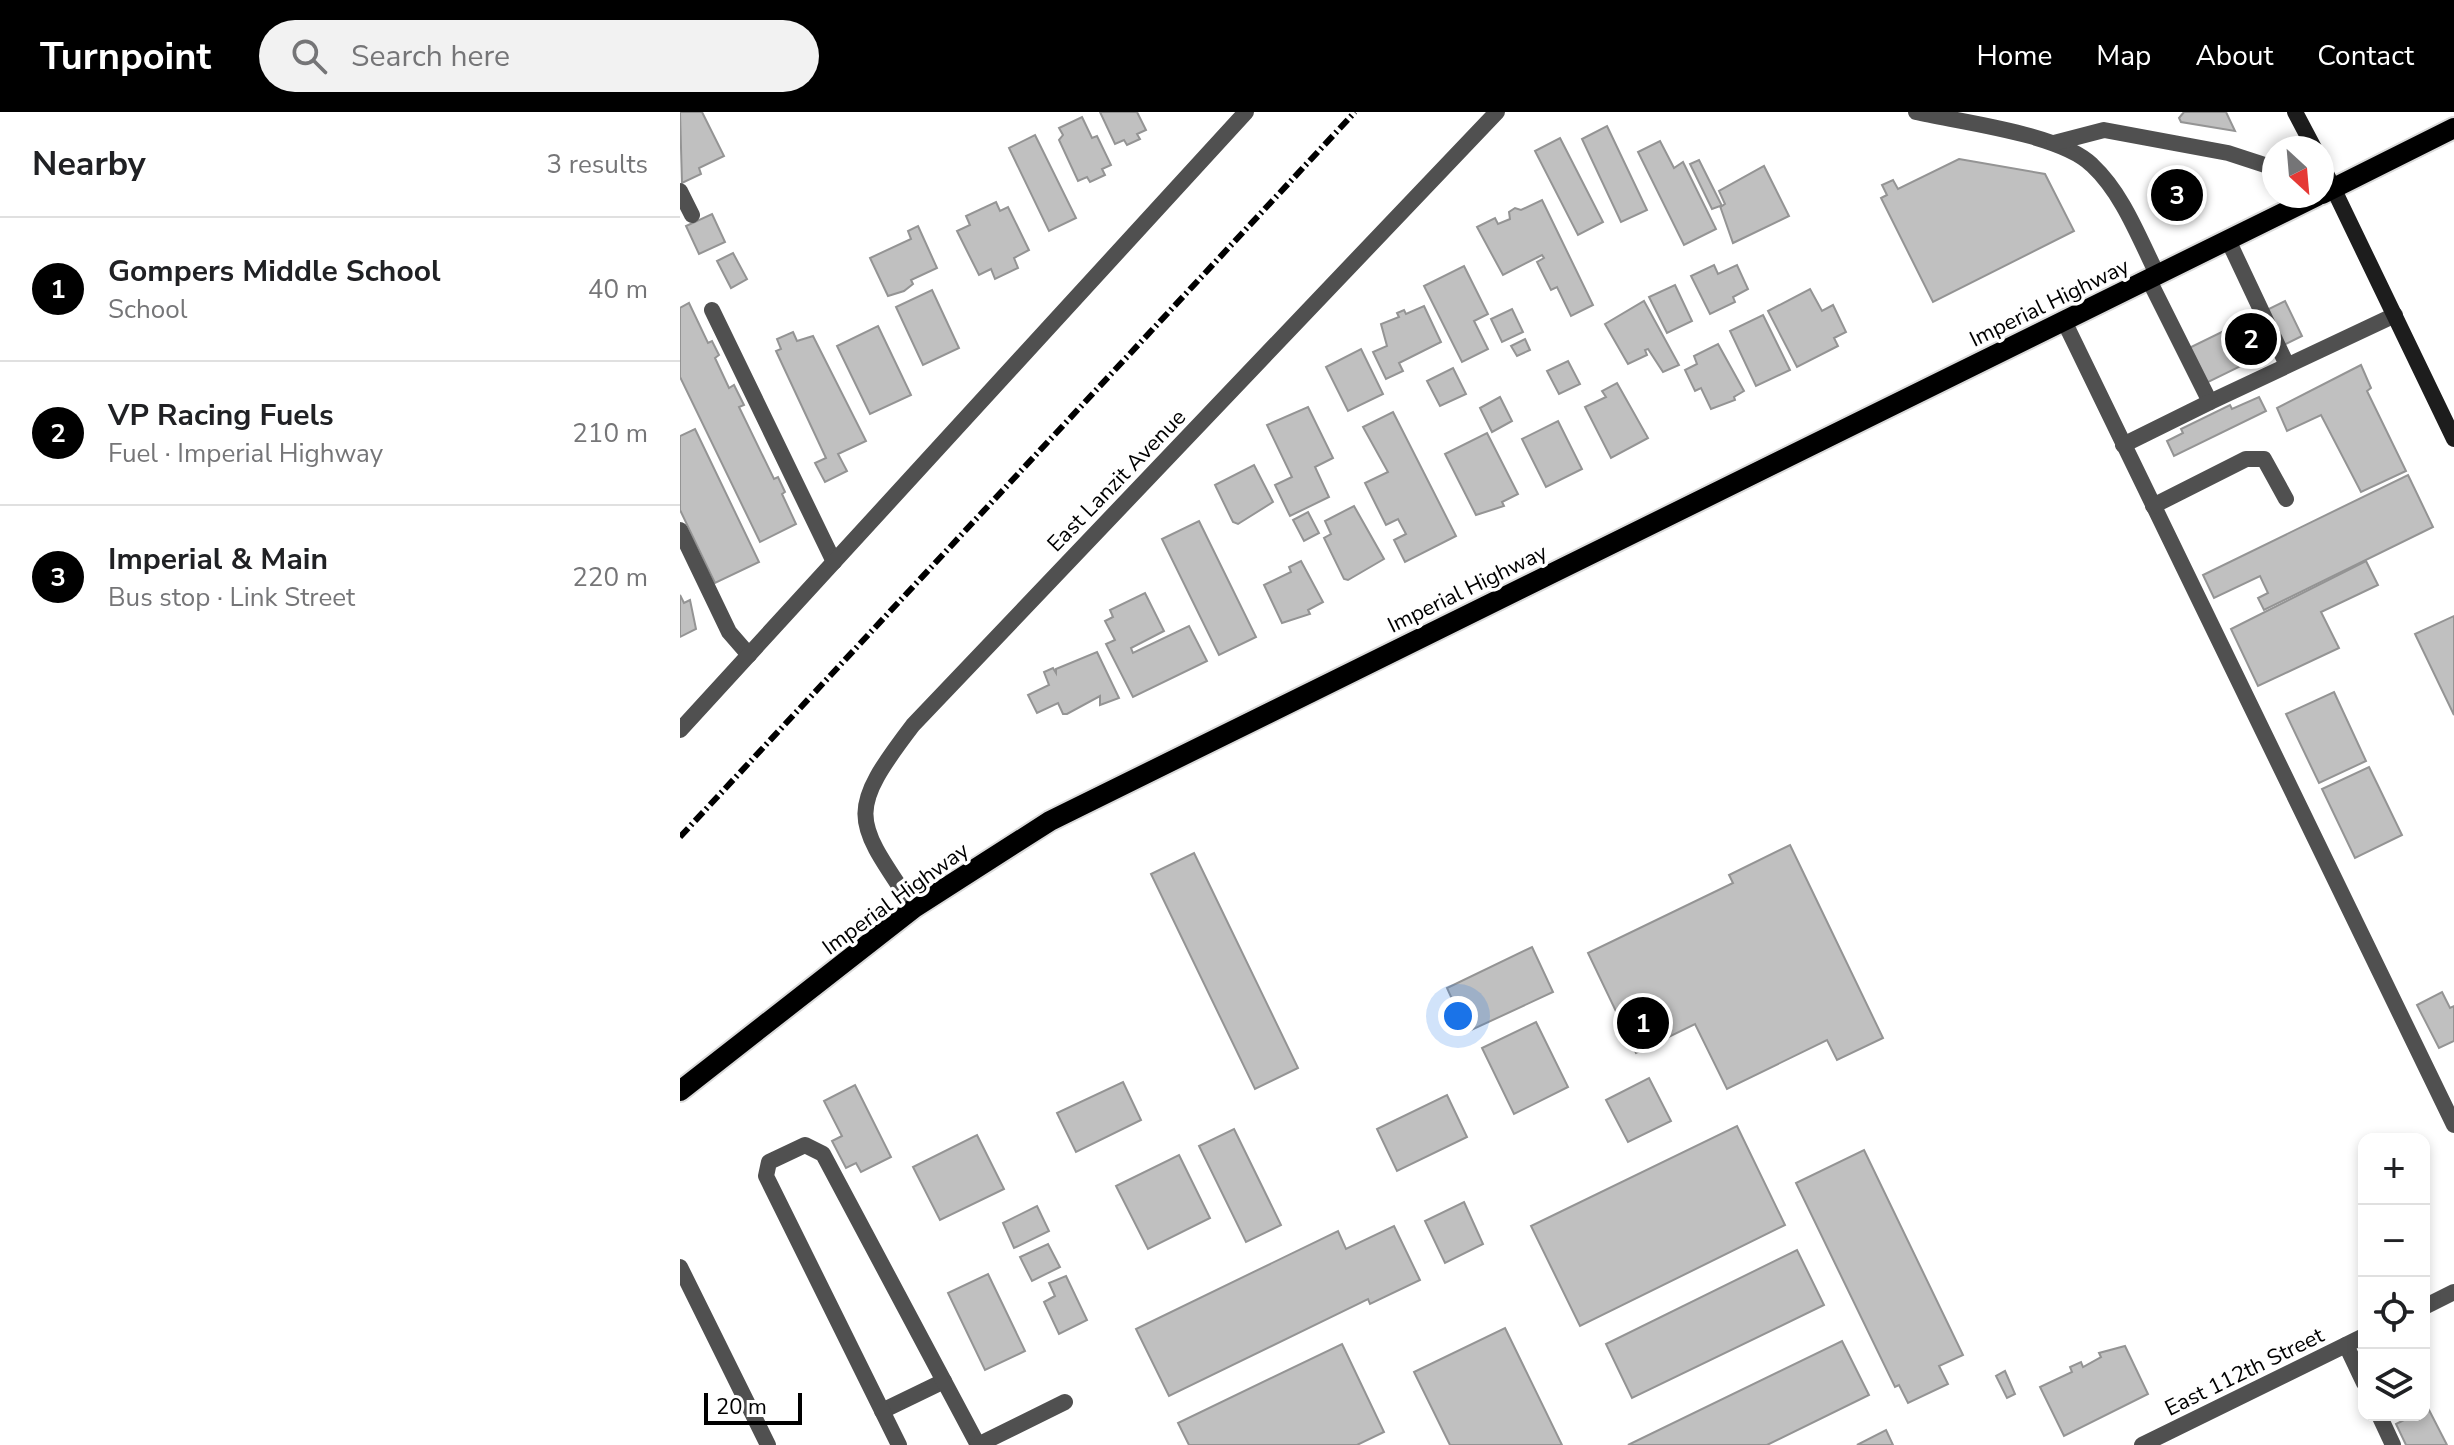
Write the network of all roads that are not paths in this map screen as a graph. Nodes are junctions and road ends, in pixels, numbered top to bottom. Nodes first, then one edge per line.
1 (1246, 112) edge
2 (1497, 112) edge
3 (1916, 112) edge
4 (2295, 112) edge
5 (2454, 128) edge
6 (2308, 136) edge
7 (2054, 143) junction
8 (2262, 164) edge
9 (2334, 185) edge
10 (680, 191) edge
11 (2289, 208) edge
12 (2334, 208) edge
13 (692, 215) dead end
14 (2228, 240) junction
15 (2154, 278) junction
16 (712, 310) dead end
17 (2395, 315) junction
18 (2064, 321) junction
19 (2287, 365) junction
20 (2210, 402) junction
21 (2454, 439) edge
22 (2123, 445) junction
23 (2286, 499) dead end
24 (2153, 506) junction
25 (680, 530) edge
26 (834, 562) junction
27 (749, 655) junction
28 (680, 730) edge
29 (914, 908) junction
30 (680, 1091) edge
31 (2454, 1125) edge
32 (680, 1267) edge
33 (2454, 1292) edge
34 (2430, 1304) edge
35 (2358, 1339) edge
36 (2346, 1345) junction
37 (2358, 1370) edge
38 (944, 1381) junction
39 (1065, 1402) dead end
40 (882, 1411) junction
41 (2382, 1421) edge
42 (768, 1445) edge
43 (899, 1445) edge
44 (978, 1445) edge
45 (2142, 1445) edge
46 (2393, 1445) edge

1 - 26 street
2 - 29 street, East Lanzit Avenue
3 - 7 street
4 - 6 main road
5 - 9 main road, Imperial Highway
7 - 8 street
7 - 15 street
10 - 13 street
11 - 14 main road, Imperial Highway
12 - 17 main road
14 - 15 main road, Imperial Highway
14 - 19 street
15 - 18 main road, Imperial Highway
15 - 20 street
16 - 26 street
17 - 19 street
17 - 21 main road
18 - 22 street
18 - 29 main road, Imperial Highway
19 - 20 street
20 - 22 street
22 - 24 street
23 - 24 street
24 - 31 street
25 - 27 street
26 - 27 street
27 - 28 street
29 - 30 main road, Imperial Highway
32 - 42 street
33 - 34 street
35 - 36 street, East 112th Street
36 - 37 street
36 - 45 street, East 112th Street
38 - 40 street
38 - 40 street
38 - 44 street
39 - 44 street
40 - 43 street
41 - 46 street

